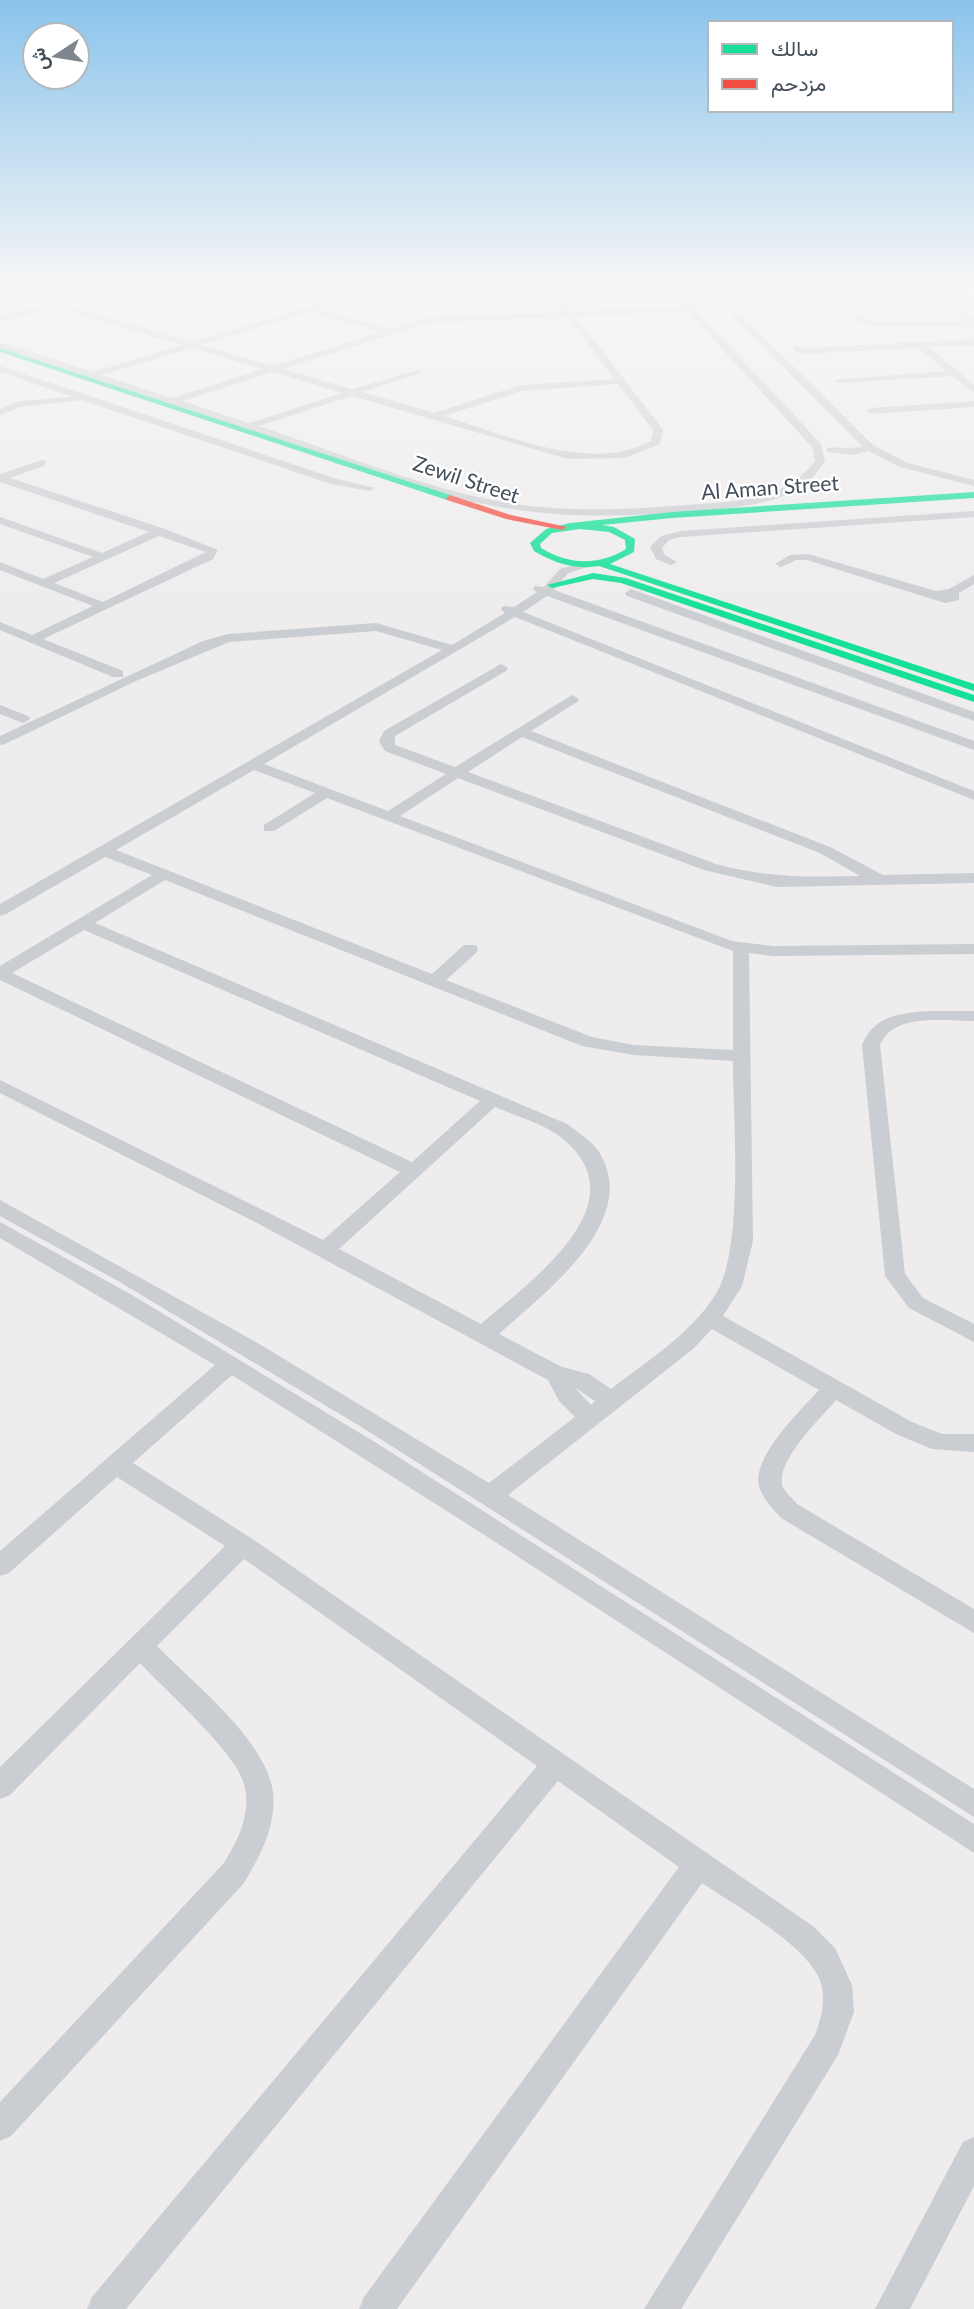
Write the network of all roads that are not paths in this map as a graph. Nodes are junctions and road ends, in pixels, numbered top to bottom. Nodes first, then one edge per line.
1 (28, 394) edge
2 (74, 394) edge
3 (86, 394) edge
4 (139, 394) edge
5 (140, 394) edge
6 (195, 394) edge
7 (346, 394) edge
8 (357, 394) edge
9 (502, 394) edge
10 (631, 394) edge
11 (774, 394) edge
12 (780, 394) edge
13 (815, 394) edge
14 (87, 398) junction
15 (172, 401) junction
16 (19, 404) junction
17 (974, 404) edge
18 (871, 411) dead end
19 (0, 412) edge
20 (436, 416) junction
21 (250, 426) junction
22 (184, 429) junction
23 (869, 447) junction
24 (831, 450) junction
25 (42, 463) dead end
26 (341, 463) junction
27 (319, 470) junction
28 (0, 478) edge
29 (368, 482) junction
30 (974, 483) edge
31 (974, 495) edge
32 (744, 508) junction
33 (974, 509) edge
34 (974, 514) edge
35 (0, 520) edge
36 (566, 527) junction
37 (161, 531) junction
38 (528, 543) junction
39 (630, 548) junction
40 (104, 556) junction
41 (671, 562) dead end
42 (592, 563) junction
43 (780, 564) dead end
44 (0, 566) edge
45 (974, 579) edge
46 (43, 583) junction
47 (546, 588) junction
48 (631, 593) dead end
49 (103, 606) junction
50 (511, 610) junction
51 (744, 621) junction
52 (0, 626) edge
53 (293, 629) junction
54 (33, 639) junction
55 (449, 644) junction
56 (845, 644) junction
57 (501, 668) dead end
58 (118, 674) junction
59 (974, 675) edge
60 (974, 688) edge
61 (572, 699) dead end
62 (974, 699) edge
63 (0, 709) edge
64 (974, 717) edge
65 (23, 719) junction
66 (0, 730) edge
67 (520, 732) junction
68 (0, 741) edge
69 (974, 746) edge
70 (254, 765) junction
71 (456, 774) junction
72 (327, 792) junction
73 (188, 795) junction
74 (974, 796) edge
75 (392, 821) junction
76 (269, 828) dead end
77 (104, 852) junction
78 (161, 876) junction
79 (974, 878) edge
80 (878, 880) junction
81 (0, 897) edge
82 (0, 911) edge
83 (82, 923) junction
84 (974, 948) edge
85 (470, 949) dead end
86 (741, 949) junction
87 (0, 974) edge
88 (433, 982) junction
89 (974, 1016) edge
90 (742, 1056) junction
91 (0, 1086) edge
92 (493, 1099) junction
93 (414, 1170) junction
94 (1, 1214) edge
95 (325, 1250) junction
96 (711, 1319) junction
97 (974, 1334) edge
98 (483, 1335) junction
99 (230, 1364) junction
100 (556, 1374) junction
101 (834, 1388) junction
102 (611, 1400) junction
103 (589, 1417) junction
104 (358, 1429) junction
105 (974, 1443) edge
106 (116, 1464) junction
107 (490, 1496) junction
108 (242, 1545) junction
109 (0, 1566) edge
110 (974, 1622) edge
111 (711, 1637) junction
112 (140, 1646) junction
113 (693, 1659) junction
114 (556, 1763) junction
115 (0, 1786) edge
116 (974, 1804) edge
117 (974, 1840) edge
118 (700, 1862) junction
119 (0, 2125) edge
120 (974, 2153) edge
121 (104, 2309) edge
122 (376, 2309) edge
123 (661, 2309) edge
124 (892, 2309) edge

1 - 16 street
2 - 14 street
3 - 22 main road, Zewil Street
4 - 26 main road, Zewil Street
5 - 15 street
6 - 15 street
7 - 21 street
8 - 20 street
9 - 20 street
10 - 20 street
11 - 32 street
12 - 24 street
13 - 23 street
14 - 16 street
14 - 22 street
15 - 21 street
16 - 19 street
17 - 18 street
21 - 32 street
22 - 27 main road, Zewil Street
22 - 29 street
23 - 24 street
23 - 30 street
24 - 32 street
25 - 28 street
26 - 27 main road
26 - 29 main road, Zewil Street
27 - 29 main road, Zewil Street
28 - 37 street
29 - 36 main road, Zewil Street
29 - 38 main road, Zewil Street
31 - 32 main road, Al Aman Street
32 - 36 main road, Al Aman Street
33 - 39 main road, Al Aman Street
34 - 41 street
35 - 40 street
36 - 38 main road
36 - 39 main road
37 - 40 street
37 - 49 street
38 - 42 main road, Zewil Street
38 - 47 street
39 - 42 main road, Al Aman Street
39 - 59 main road
40 - 46 street
42 - 47 street
42 - 56 main road, Zewil Street
43 - 45 street
44 - 46 street
46 - 49 street
47 - 50 street
47 - 51 main road
47 - 69 street
48 - 64 street
49 - 54 street
50 - 55 street
50 - 74 street
51 - 56 main road
51 - 62 main road
52 - 54 street
53 - 55 street
53 - 58 street
53 - 68 street
54 - 58 street
55 - 70 street
55 - 73 street
56 - 60 main road
57 - 71 street
58 - 65 street
61 - 67 street
63 - 65 street
65 - 66 street
67 - 71 street
67 - 80 street
70 - 72 street
70 - 73 street
71 - 75 street
71 - 80 street
72 - 75 street
72 - 76 street
73 - 77 street
73 - 81 street
75 - 86 street
77 - 78 street
77 - 82 street
78 - 83 street
78 - 88 street
79 - 80 street
83 - 87 street
83 - 92 street
84 - 86 street
85 - 88 street
86 - 90 street
87 - 93 street
88 - 90 street
89 - 97 street
90 - 96 street
91 - 95 street
92 - 93 street
92 - 98 street
93 - 95 street
94 - 99 street
94 - 104 street
95 - 98 street
96 - 101 street
96 - 102 street
98 - 100 street
99 - 104 street
99 - 106 street
100 - 102 street
100 - 103 street
101 - 105 street
101 - 110 street
102 - 103 street
103 - 107 street
104 - 107 street
104 - 113 street
106 - 108 street
106 - 109 street
107 - 111 street
108 - 112 street
108 - 114 street
111 - 113 street
111 - 116 street
112 - 115 street
112 - 119 street
113 - 117 street
114 - 118 street
114 - 121 street
118 - 122 street
118 - 123 street
120 - 124 street

